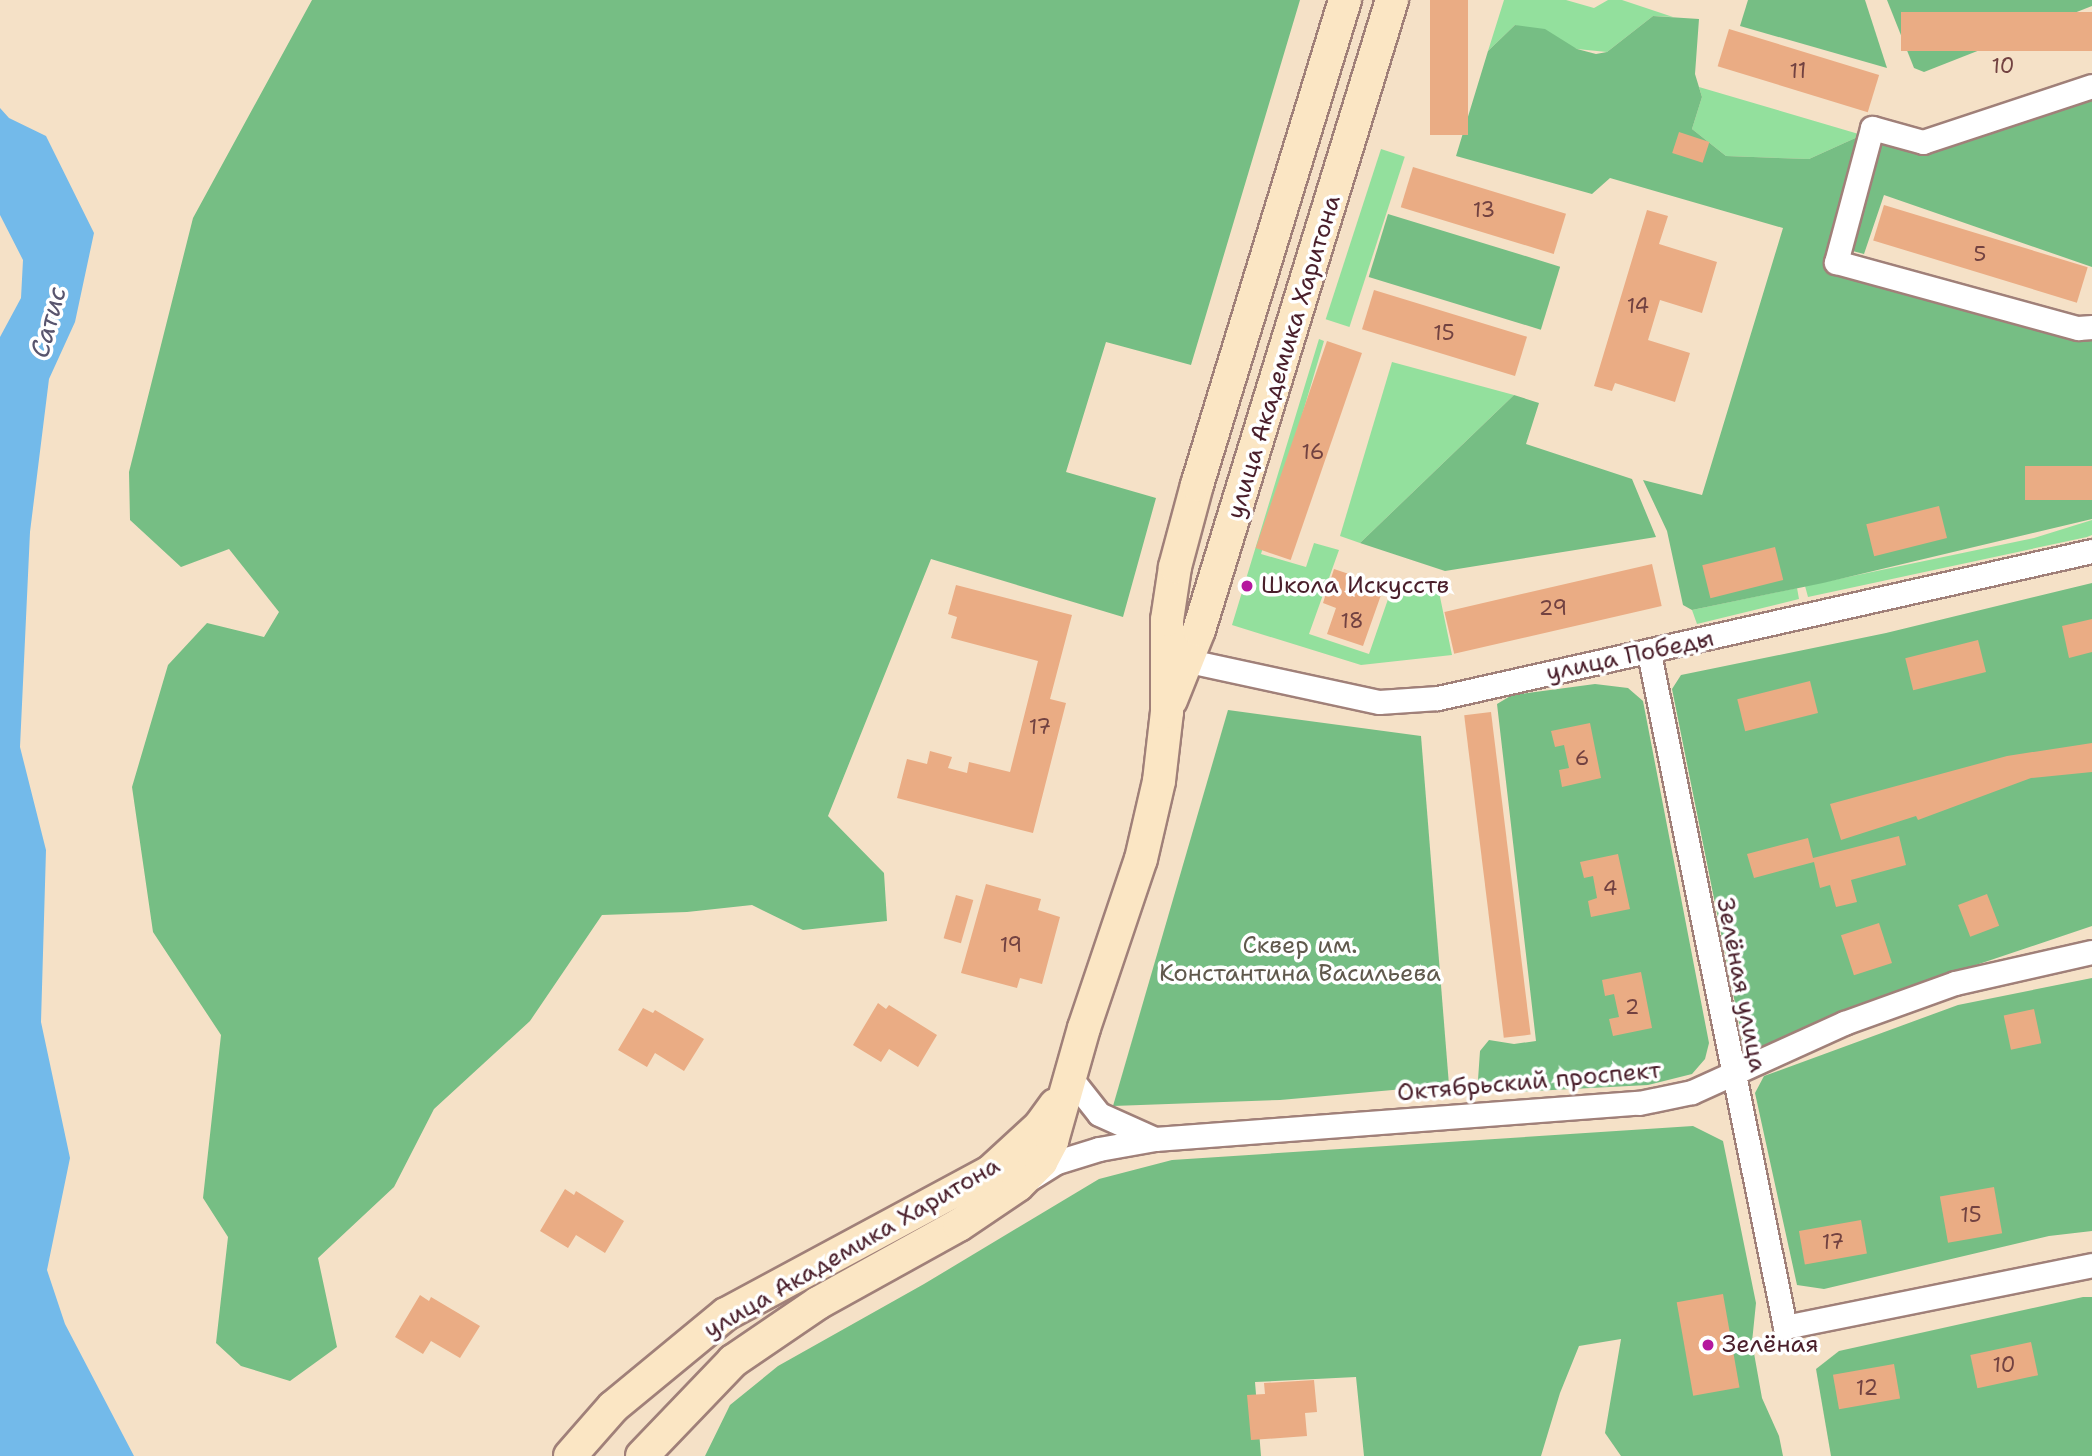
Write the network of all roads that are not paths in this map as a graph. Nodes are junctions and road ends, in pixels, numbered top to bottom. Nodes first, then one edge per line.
1 (1345, 0) edge
2 (1392, 0) edge
3 (2092, 86) edge
4 (2092, 327) edge
5 (2092, 551) edge
6 (1649, 653) junction
7 (1177, 658) junction
8 (2092, 952) edge
9 (1732, 1072) junction
10 (1067, 1083) junction
11 (1155, 1139) junction
12 (1052, 1142) junction
13 (1014, 1154) junction
14 (1018, 1185) junction
15 (2092, 1265) edge
16 (570, 1456) edge
17 (642, 1456) edge

1 - 7 main road, улица Академика Харитона
2 - 7 main road, улица Академика Харитона
3 - 4 street
5 - 6 street, улица Победы
6 - 7 street, улица Победы
6 - 9 street, Зелёная улица
7 - 10 main road, улица Академика Харитона
8 - 9 street, Октябрьский проспект
9 - 11 street, Октябрьский проспект
9 - 15 street, Зелёная улица
10 - 11 street, Октябрьский проспект
10 - 12 main road, улица Академика Харитона
10 - 13 main road, улица Академика Харитона
11 - 12 street, Октябрьский проспект
11 - 14 street, Октябрьский проспект
12 - 13 street, Октябрьский проспект
12 - 14 main road, улица Академика Харитона
13 - 16 main road, улица Академика Харитона
14 - 17 main road, улица Академика Харитона

